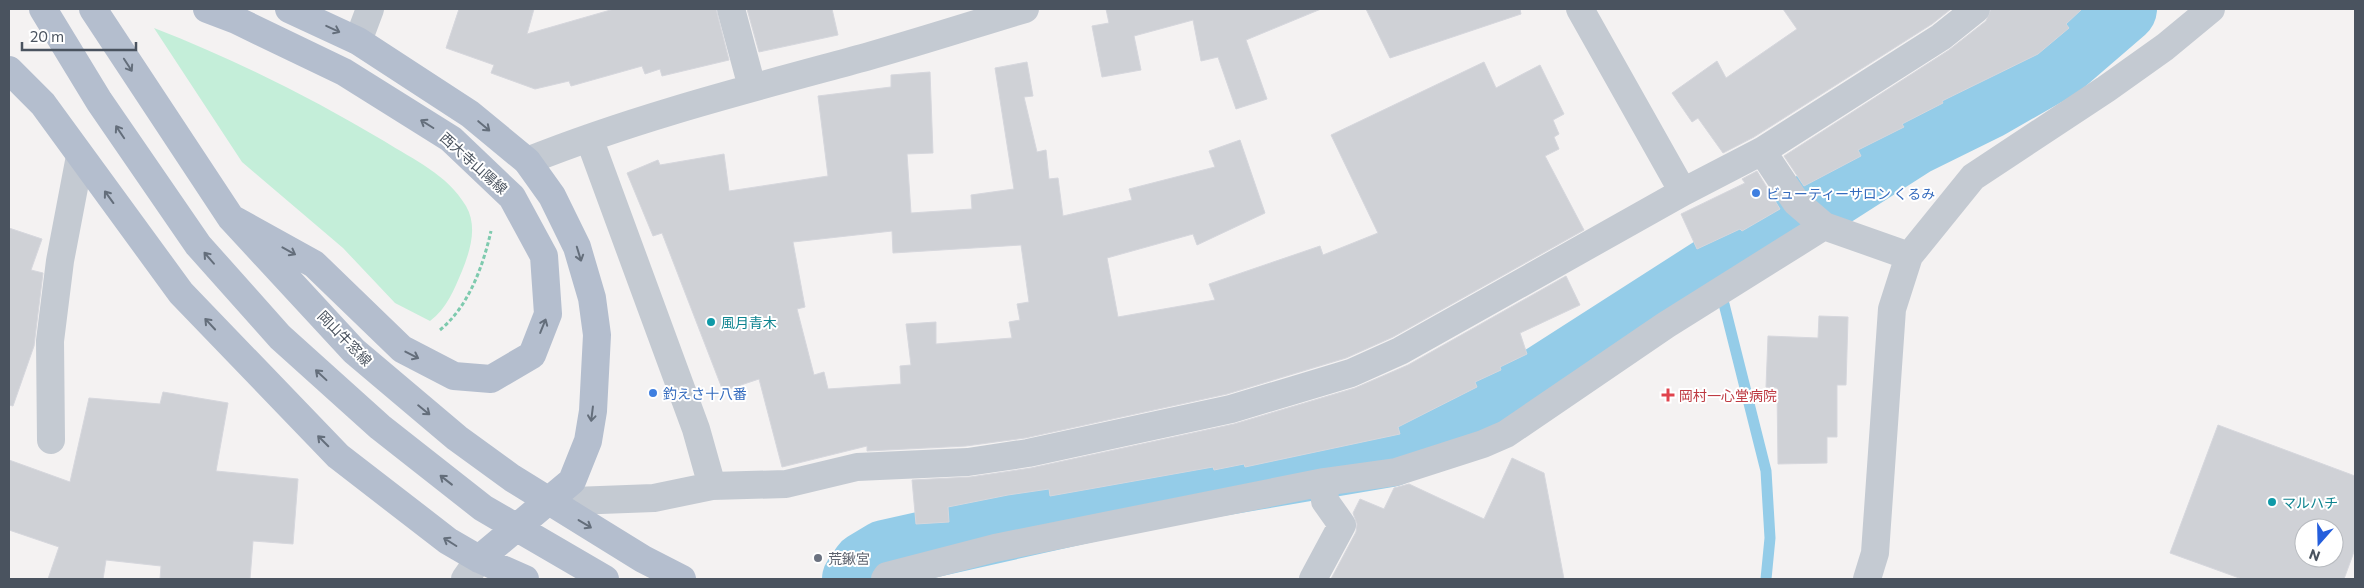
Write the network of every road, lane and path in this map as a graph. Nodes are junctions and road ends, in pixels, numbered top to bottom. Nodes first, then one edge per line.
1 (43, 9) edge
2 (92, 9) edge
3 (207, 9) edge
4 (289, 9) edge
5 (370, 9) edge
6 (731, 9) edge
7 (1025, 9) edge
8 (1580, 9) edge
9 (1976, 9) edge
10 (2212, 9) edge
11 (358, 41) junction
12 (9, 70) edge
13 (752, 88) junction
14 (589, 138) junction
15 (1762, 151) junction
16 (80, 156) junction
17 (527, 162) junction
18 (1683, 192) junction
19 (1812, 216) junction
20 (231, 218) junction
21 (492, 226) dead end
22 (1908, 256) junction
23 (436, 334) dead end
24 (51, 440) dead end
25 (1324, 482) junction
26 (712, 486) junction
27 (547, 502) junction
28 (514, 528) junction
29 (472, 569) edge
30 (525, 579) edge
31 (605, 579) edge
32 (682, 579) edge
33 (885, 579) edge
34 (1313, 579) edge
35 (1867, 579) edge

28 -> 1 main road
2 -> 20 main road, 岡山牛窓線
20 -> 3 main road, 西大寺山陽線
4 -> 11 main road
5 - 11 street
6 - 13 street
7 - 13 street
8 - 18 street
9 - 15 street
10 - 22 street
11 -> 17 main road
12 - 16 main road
13 - 14 street
14 - 17 street
14 - 26 street
15 - 18 street
15 - 19 street
16 - 24 street
29 -> 16 main road
17 -> 27 main road
18 - 26 street
19 - 22 street
19 - 25 street
20 -> 27 main road, 岡山牛窓線
21 - 23 path
22 - 35 street
25 - 33 street
25 - 34 street
26 - 27 street
27 - 28 main road
27 -> 32 main road, 岡山牛窓線
28 - 29 main road
28 - 31 main road
29 - 30 main road

